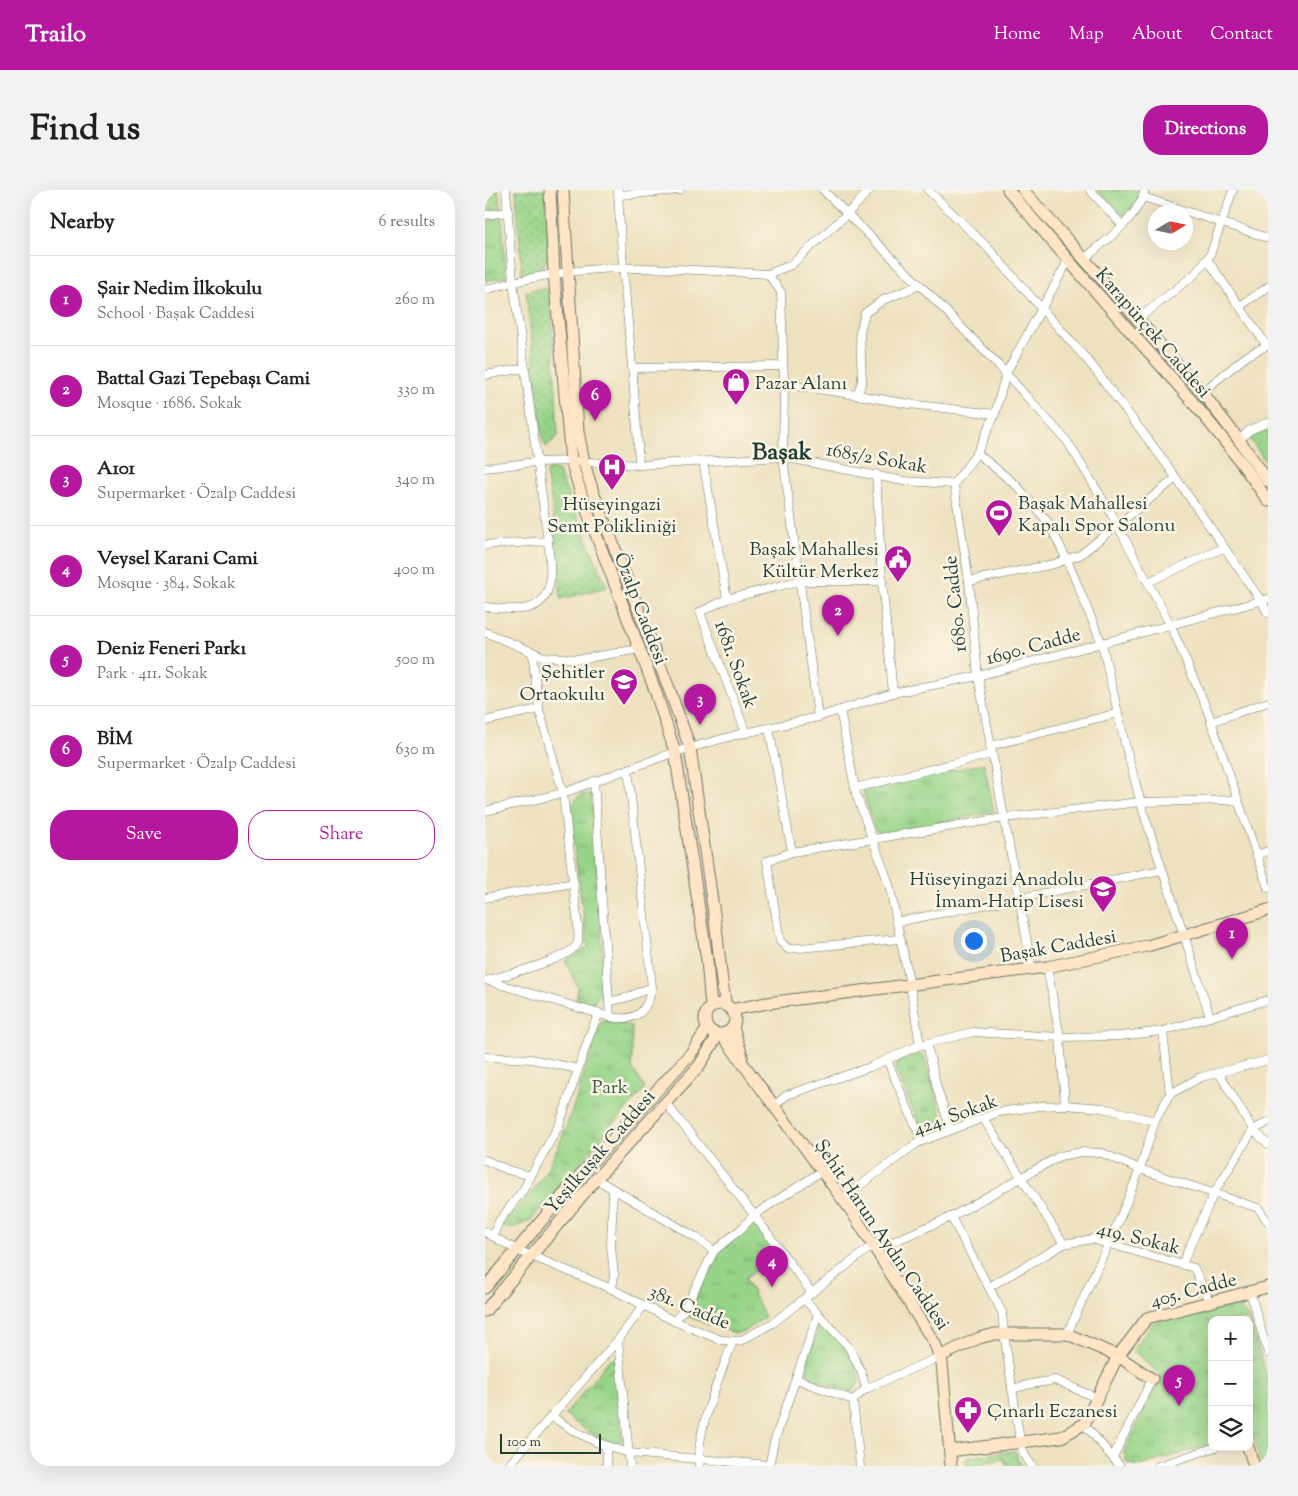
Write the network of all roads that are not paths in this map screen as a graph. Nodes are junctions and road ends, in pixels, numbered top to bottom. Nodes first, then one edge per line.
1 (506, 190) edge
2 (550, 190) edge
3 (563, 190) edge
4 (679, 190) edge
5 (823, 190) edge
6 (870, 190) edge
7 (928, 190) edge
8 (1009, 190) edge
9 (1023, 190) edge
10 (1090, 190) edge
11 (1233, 190) edge
12 (618, 193) edge
13 (1144, 194) edge
14 (508, 212) junction
15 (848, 213) junction
16 (485, 215) edge
17 (1221, 223) junction
18 (1122, 226) junction
19 (1268, 238) edge
20 (1084, 259) junction
21 (1207, 259) junction
22 (1068, 261) junction
23 (624, 268) junction
24 (568, 272) junction
25 (554, 274) junction
26 (768, 274) junction
27 (513, 281) junction
28 (920, 285) junction
29 (1268, 287) edge
30 (485, 290) edge
31 (1240, 306) junction
32 (1041, 310) junction
33 (1137, 320) junction
34 (1267, 345) edge
35 (782, 366) junction
36 (525, 368) junction
37 (633, 368) junction
38 (1006, 373) junction
39 (485, 375) edge
40 (783, 384) junction
41 (1201, 392) junction
42 (857, 395) junction
43 (995, 414) junction
44 (1268, 422) edge
45 (1239, 440) junction
46 (977, 453) junction
47 (783, 457) junction
48 (703, 461) junction
49 (537, 462) junction
50 (571, 462) junction
51 (585, 463) junction
52 (639, 465) junction
53 (485, 468) edge
54 (876, 474) junction
55 (1176, 478) junction
56 (1268, 481) edge
57 (954, 484) junction
58 (1268, 501) edge
59 (1117, 525) junction
60 (548, 541) junction
61 (485, 545) edge
62 (1223, 548) junction
63 (1067, 560) junction
64 (799, 581) junction
65 (882, 581) junction
66 (969, 581) junction
67 (1148, 582) junction
68 (727, 599) junction
69 (1265, 601) edge
70 (485, 607) edge
71 (1268, 613) edge
72 (1171, 626) junction
73 (485, 632) edge
74 (1102, 644) junction
75 (639, 649) junction
76 (533, 652) junction
77 (978, 676) junction
78 (893, 693) junction
79 (1268, 702) edge
80 (539, 709) junction
81 (840, 710) junction
82 (1118, 713) junction
83 (818, 717) junction
84 (485, 721) edge
85 (1211, 722) junction
86 (769, 728) junction
87 (745, 733) junction
88 (690, 748) junction
89 (991, 750) junction
90 (675, 752) junction
91 (628, 769) junction
92 (594, 782) junction
93 (855, 788) junction
94 (563, 793) junction
95 (1237, 800) junction
96 (1141, 802) junction
97 (485, 811) edge
98 (1004, 818) junction
99 (873, 840) junction
100 (1268, 851) edge
101 (792, 852) junction
102 (1257, 855) junction
103 (1162, 870) junction
104 (574, 884) junction
105 (1268, 888) edge
106 (1018, 897) junction
107 (485, 898) edge
108 (1268, 910) edge
109 (896, 922) junction
110 (1184, 935) junction
111 (899, 939) junction
112 (1047, 967) junction
113 (1032, 969) junction
114 (487, 980) edge
115 (909, 985) junction
116 (652, 987) junction
117 (1268, 1000) edge
118 (609, 1002) junction
119 (711, 1007) junction
120 (729, 1008) junction
121 (599, 1013) junction
122 (610, 1016) junction
123 (1209, 1017) junction
124 (733, 1027) junction
125 (707, 1029) junction
126 (1163, 1031) junction
127 (720, 1035) junction
128 (1060, 1037) junction
129 (923, 1044) junction
130 (485, 1057) edge
131 (887, 1060) junction
132 (1268, 1060) edge
133 (578, 1068) junction
134 (746, 1068) junction
135 (1219, 1073) junction
136 (1170, 1094) junction
137 (665, 1102) junction
138 (1065, 1105) junction
139 (774, 1106) junction
140 (983, 1118) junction
141 (1155, 1121) junction
142 (1268, 1122) edge
143 (951, 1130) junction
144 (1253, 1130) junction
145 (922, 1141) junction
146 (1268, 1144) edge
147 (485, 1160) edge
148 (1140, 1169) junction
149 (822, 1172) junction
150 (531, 1176) junction
151 (1021, 1179) junction
152 (596, 1180) junction
153 (613, 1190) junction
154 (1214, 1193) junction
155 (842, 1200) junction
156 (754, 1215) junction
157 (951, 1217) junction
158 (1268, 1222) edge
159 (485, 1232) edge
160 (493, 1236) junction
161 (1109, 1243) junction
162 (1064, 1244) junction
163 (873, 1245) junction
164 (517, 1250) junction
165 (714, 1251) junction
166 (532, 1256) junction
167 (1182, 1264) junction
168 (989, 1287) junction
169 (1268, 1287) edge
170 (485, 1288) edge
171 (612, 1289) junction
172 (1250, 1292) junction
173 (811, 1293) junction
174 (804, 1299) junction
175 (1210, 1303) junction
176 (644, 1305) junction
177 (485, 1311) edge
178 (818, 1314) junction
179 (674, 1321) junction
180 (1004, 1333) junction
181 (1067, 1334) junction
182 (619, 1340) junction
183 (733, 1341) junction
184 (1268, 1353) edge
185 (941, 1356) junction
186 (1118, 1356) junction
187 (796, 1379) junction
188 (1152, 1379) joint
189 (866, 1389) junction
190 (1012, 1389) junction
191 (1097, 1398) junction
192 (853, 1400) junction
193 (551, 1416) junction
194 (1084, 1424) junction
195 (1020, 1441) junction
196 (606, 1446) junction
197 (1208, 1450) edge
198 (950, 1451) junction
199 (1249, 1451) edge
200 (629, 1453) junction
201 (1113, 1457) junction
202 (698, 1462) edge
203 (769, 1465) edge
204 (508, 1466) edge
205 (607, 1466) edge
206 (629, 1466) edge
207 (860, 1466) edge
208 (951, 1466) edge
209 (1032, 1466) edge
210 (1120, 1466) edge
211 (1158, 1466) edge
212 (1255, 1466) edge

1 - 14 street
2 - 25 main road, Özalp Caddesi
3 - 24 main road, Özalp Caddesi
4 - 12 street
5 - 15 street
6 - 15 street
7 - 32 street
8 - 22 main road, Karapürçek Caddesi
9 - 20 main road, Karapürçek Caddesi
10 - 18 street
11 - 17 street
12 - 23 street
13 - 17 street
13 - 18 street
14 - 16 street
14 - 27 street
15 - 26 street
15 - 28 street
17 - 19 street
17 - 21 street
18 - 20 street
20 - 33 main road, Karapürçek Caddesi
21 - 31 street
21 - 33 street
22 - 32 street
22 - 58 main road, Karapürçek Caddesi
23 - 24 street
23 - 26 street
23 - 37 street
24 - 25 street
24 - 51 main road, Özalp Caddesi
25 - 27 street
25 - 50 main road, Özalp Caddesi
26 - 35 street
27 - 30 street
27 - 36 street
28 - 38 street
28 - 42 street
29 - 31 street
31 - 34 street
32 - 38 street
32 - 55 street
33 - 41 main road, Karapürçek Caddesi
34 - 41 street
35 - 37 street
35 - 40 street
36 - 39 street
36 - 49 street
37 - 52 street
38 - 43 street
38 - 59 street
40 - 42 street
40 - 47 street
41 - 45 main road, Karapürçek Caddesi
42 - 43 street
43 - 46 street
44 - 45 street
45 - 56 main road, Karapürçek Caddesi
46 - 57 street
46 - 63 street
47 - 48 street, 1685/2 Sokak
47 - 54 street, 1685/2 Sokak
47 - 64 street
48 - 52 street, 1685/2 Sokak
48 - 68 street
49 - 50 street, 1685/2 Sokak
49 - 53 street, 1685/2 Sokak
49 - 60 street
50 - 51 street, 1685/2 Sokak
50 - 75 main road, Özalp Caddesi
51 - 52 street, 1685/2 Sokak
51 - 88 main road, Özalp Caddesi
54 - 57 street, 1685/2 Sokak
54 - 65 street
55 - 59 street
55 - 62 street
57 - 66 street, 1680. Cadde
59 - 63 street
59 - 67 street
60 - 61 street
60 - 70 street
62 - 67 street
62 - 69 street
63 - 66 street
63 - 74 street
64 - 65 street, 1681. Sokak
64 - 68 street, 1681. Sokak
64 - 83 street
65 - 78 street
66 - 77 street, 1680. Cadde
67 - 72 street
68 - 87 street, 1681. Sokak
69 - 71 street
69 - 72 street, 1690. Cadde
72 - 74 street, 1690. Cadde
72 - 85 street
73 - 76 street
74 - 77 street, 1690. Cadde
74 - 82 street
75 - 76 street
75 - 90 main road, Özalp Caddesi
76 - 80 street
77 - 78 street, 1690. Cadde
77 - 89 street, 1680. Cadde
78 - 81 street, 1690. Cadde
79 - 85 street
80 - 84 street
80 - 94 street
81 - 83 street, 1690. Cadde
81 - 93 street
82 - 89 street
82 - 96 street
83 - 86 street, 1690. Cadde
85 - 95 street
86 - 87 street, 1690. Cadde
86 - 101 street
87 - 88 street, 1690. Cadde
88 - 90 street, 1690. Cadde
88 - 120 main road, Özalp Caddesi
89 - 93 street
89 - 98 street, 1680. Cadde
90 - 91 street, 1690. Cadde
90 - 119 main road, Özalp Caddesi
91 - 92 street, 1690. Cadde
91 - 116 street
92 - 94 street, 1690. Cadde
92 - 118 street
93 - 99 street
94 - 97 street, 1690. Cadde
94 - 104 street
95 - 96 street
95 - 102 street
96 - 98 street
96 - 103 street
98 - 99 street
98 - 106 street, 1680. Cadde
99 - 101 street
99 - 109 street
100 - 102 street
101 - 111 street
102 - 105 street
103 - 106 street
103 - 110 street
104 - 107 street
104 - 114 street
106 - 109 street
106 - 113 street, 1680. Cadde
108 - 110 main road, Başak Caddesi
109 - 111 street
110 - 112 main road, Başak Caddesi
110 - 123 street
111 - 115 street
112 - 113 main road, Başak Caddesi
112 - 128 street
113 - 115 main road, Başak Caddesi
114 - 121 street
115 - 120 main road, Başak Caddesi
115 - 129 street
116 - 118 street
116 - 122 street
117 - 123 street
118 - 122 street
119 - 120 main road
119 - 125 main road
120 - 124 main road
121 - 122 street
121 - 133 street
123 - 126 street
124 - 127 main road
124 - 134 main road, Şehit Harun Aydın Caddesi
125 - 127 main road
125 - 164 main road
126 - 128 street
126 - 136 street
127 - 134 main road, Şehit Harun Aydın Caddesi
127 - 137 main road, Yeşilkuşak Caddesi
128 - 129 street
128 - 138 street
129 - 131 street
129 - 143 street
130 - 133 street
131 - 139 street
131 - 145 street
132 - 135 street
133 - 150 street
134 - 139 main road, Şehit Harun Aydın Caddesi
135 - 136 street
135 - 144 street
136 - 141 street
137 - 152 main road, Yeşilkuşak Caddesi
137 - 156 street
138 - 140 street, 424. Sokak
138 - 141 street, 424. Sokak
139 - 149 main road, Şehit Harun Aydın Caddesi
140 - 143 street, 424. Sokak
140 - 151 street
141 - 148 street
142 - 144 street
143 - 145 street, 424. Sokak
144 - 146 street
144 - 154 street
145 - 155 street, 424. Sokak
147 - 150 street
148 - 151 street
148 - 154 street
148 - 161 street
149 - 155 main road, Şehit Harun Aydın Caddesi
149 - 156 street
150 - 160 street
151 - 157 street
151 - 162 street
152 - 153 street
152 - 166 main road, Yeşilkuşak Caddesi
153 - 165 street
153 - 171 street
154 - 158 street
154 - 167 street
155 - 163 main road, Şehit Harun Aydın Caddesi
156 - 165 street
156 - 173 street
157 - 163 street
157 - 168 street
159 - 160 street, 381. Cadde
160 - 164 street, 381. Cadde
161 - 162 street, 419. Sokak
161 - 167 street, 419. Sokak
161 - 181 street
162 - 168 street, 419. Sokak
163 - 173 street, 381. Cadde
163 - 185 main road, Şehit Harun Aydın Caddesi
164 - 166 street, 381. Cadde
164 - 170 main road
165 - 179 street
166 - 171 street, 381. Cadde
166 - 177 main road, Yeşilkuşak Caddesi
167 - 175 street, 419. Sokak
168 - 180 street
169 - 172 main road, 405. Cadde
171 - 176 street, 381. Cadde
172 - 175 main road, 405. Cadde
172 - 184 street
173 - 174 street, 381. Cadde
174 - 178 street
174 - 183 street, 381. Cadde
175 - 186 main road, 405. Cadde
176 - 179 street, 381. Cadde
176 - 182 street
178 - 187 street
178 - 189 street
179 - 183 street, 381. Cadde
180 - 181 main road
180 - 185 main road
180 - 190 street
181 - 186 main road
182 - 193 street
182 - 200 street
183 - 202 street
185 - 189 street
185 - 198 main road, Şehit Harun Aydın Caddesi
186 - 188 main road
186 - 191 main road, 405. Cadde
187 - 192 street
187 - 203 street
188 - 201 street
189 - 192 street
190 - 191 street
190 - 195 street
191 - 194 main road, 405. Cadde
192 - 207 street
193 - 196 street
193 - 204 street
194 - 195 main road
194 - 201 street
195 - 198 main road
195 - 209 street
196 - 200 street
196 - 205 street
197 - 211 street
198 - 208 main road, Şehit Harun Aydın Caddesi
199 - 212 main road
200 - 202 street
200 - 206 street
201 - 210 street
202 - 203 street

